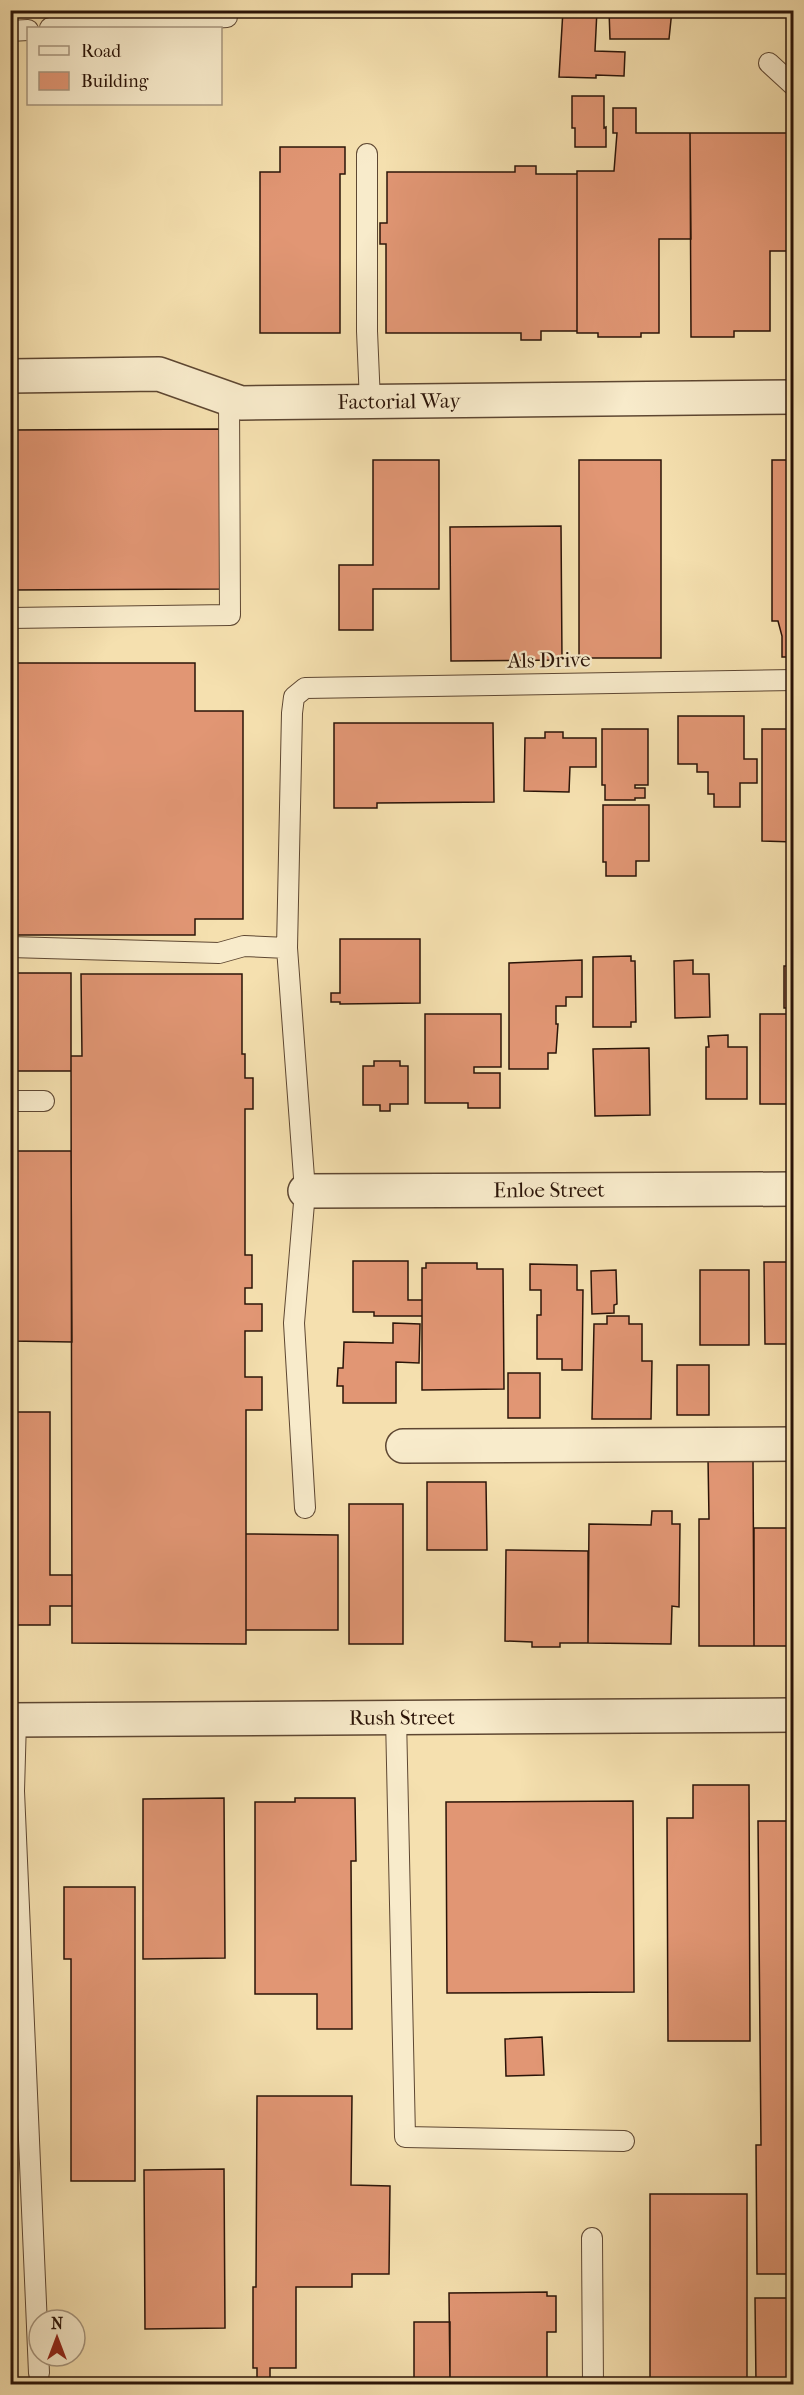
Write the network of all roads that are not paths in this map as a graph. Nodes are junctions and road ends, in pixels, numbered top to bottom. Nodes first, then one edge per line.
1 (227, 10) edge
2 (66, 27) edge
3 (27, 30) edge
4 (10, 31) edge
5 (769, 63) dead end
6 (794, 86) edge
7 (367, 154) dead end
8 (10, 376) edge
9 (794, 397) edge
10 (229, 399) junction
11 (370, 402) junction
12 (10, 618) edge
13 (794, 680) edge
14 (10, 947) edge
15 (286, 948) junction
16 (10, 1101) edge
17 (44, 1101) dead end
18 (794, 1189) edge
19 (305, 1191) junction
20 (794, 1444) edge
21 (403, 1446) dead end
22 (305, 1508) dead end
23 (794, 1715) edge
24 (396, 1718) junction
25 (13, 1720) edge
26 (624, 2141) dead end
27 (592, 2238) dead end
28 (39, 2373) dead end
29 (593, 2385) edge

1 - 2 lane
3 - 4 lane
5 - 6 lane
7 - 11 lane
8 - 10 street, Factorial Way
9 - 11 street, Factorial Way
10 - 11 street, Factorial Way
10 - 12 lane
13 - 15 lane, Als Drive
14 - 15 lane
15 - 19 lane
16 - 17 lane
18 - 19 street, Enloe Street
19 - 22 lane
20 - 21 street
23 - 24 street, Rush Street
24 - 25 street, Rush Street
24 - 26 lane
25 - 28 lane
27 - 29 lane

